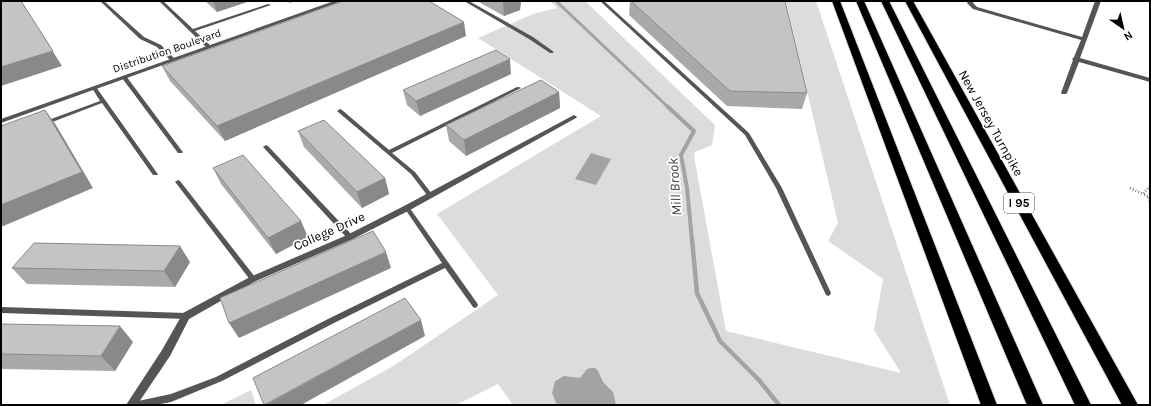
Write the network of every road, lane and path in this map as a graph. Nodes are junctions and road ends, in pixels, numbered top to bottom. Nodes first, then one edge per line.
1 (102, 1) edge
2 (161, 1) edge
3 (339, 1) edge
4 (466, 1) edge
5 (602, 1) edge
6 (836, 1) edge
7 (860, 1) edge
8 (884, 1) edge
9 (908, 1) edge
10 (971, 1) edge
11 (1098, 1) edge
12 (269, 5) dead end
13 (192, 31) junction
14 (1083, 39) junction
15 (209, 47) junction
16 (552, 52) dead end
17 (1075, 59) junction
18 (173, 60) junction
19 (124, 77) junction
20 (1150, 80) edge
21 (94, 88) junction
22 (519, 88) dead end
23 (1064, 93) dead end
24 (104, 101) junction
25 (340, 111) dead end
26 (574, 117) dead end
27 (1, 120) edge
28 (38, 125) edge
29 (266, 147) dead end
30 (180, 152) dead end
31 (389, 152) junction
32 (155, 174) dead end
33 (178, 182) dead end
34 (1150, 186) edge
35 (1130, 188) dead end
36 (430, 194) junction
37 (1143, 194) junction
38 (1150, 201) edge
39 (407, 208) junction
40 (350, 236) junction
41 (447, 264) junction
42 (253, 279) junction
43 (828, 294) dead end
44 (475, 305) dead end
45 (1, 310) edge
46 (186, 316) junction
47 (130, 405) edge
48 (138, 405) edge
49 (989, 405) edge
50 (1035, 405) edge
51 (1083, 405) edge
52 (1130, 405) edge

1 - 18 lane
2 - 13 lane
3 - 15 street, Distribution Boulevard
4 - 16 lane
5 - 43 lane
6 - 49 highway
7 - 50 highway
8 - 51 highway, I 95
9 - 52 highway, New Jersey Turnpike / I 95
10 - 14 street
11 - 14 street
12 - 13 lane
13 - 15 lane
14 - 17 street
15 - 18 street, Distribution Boulevard
17 - 20 street
17 - 23 street
18 - 19 street, Distribution Boulevard
19 - 21 street, Distribution Boulevard
19 - 30 lane
21 - 24 lane
21 - 27 street, Distribution Boulevard
22 - 31 lane
24 - 28 lane
24 - 32 lane
25 - 31 lane
26 - 36 street, College Drive
29 - 40 lane
31 - 36 lane
33 - 42 lane
34 - 37 path
35 - 37 path
36 - 39 street, College Drive
37 - 38 path
39 - 40 street, College Drive
39 - 41 lane
40 - 42 street, College Drive
41 - 44 lane
41 - 48 lane
42 - 46 street, College Drive
45 - 46 lane
46 - 47 street

